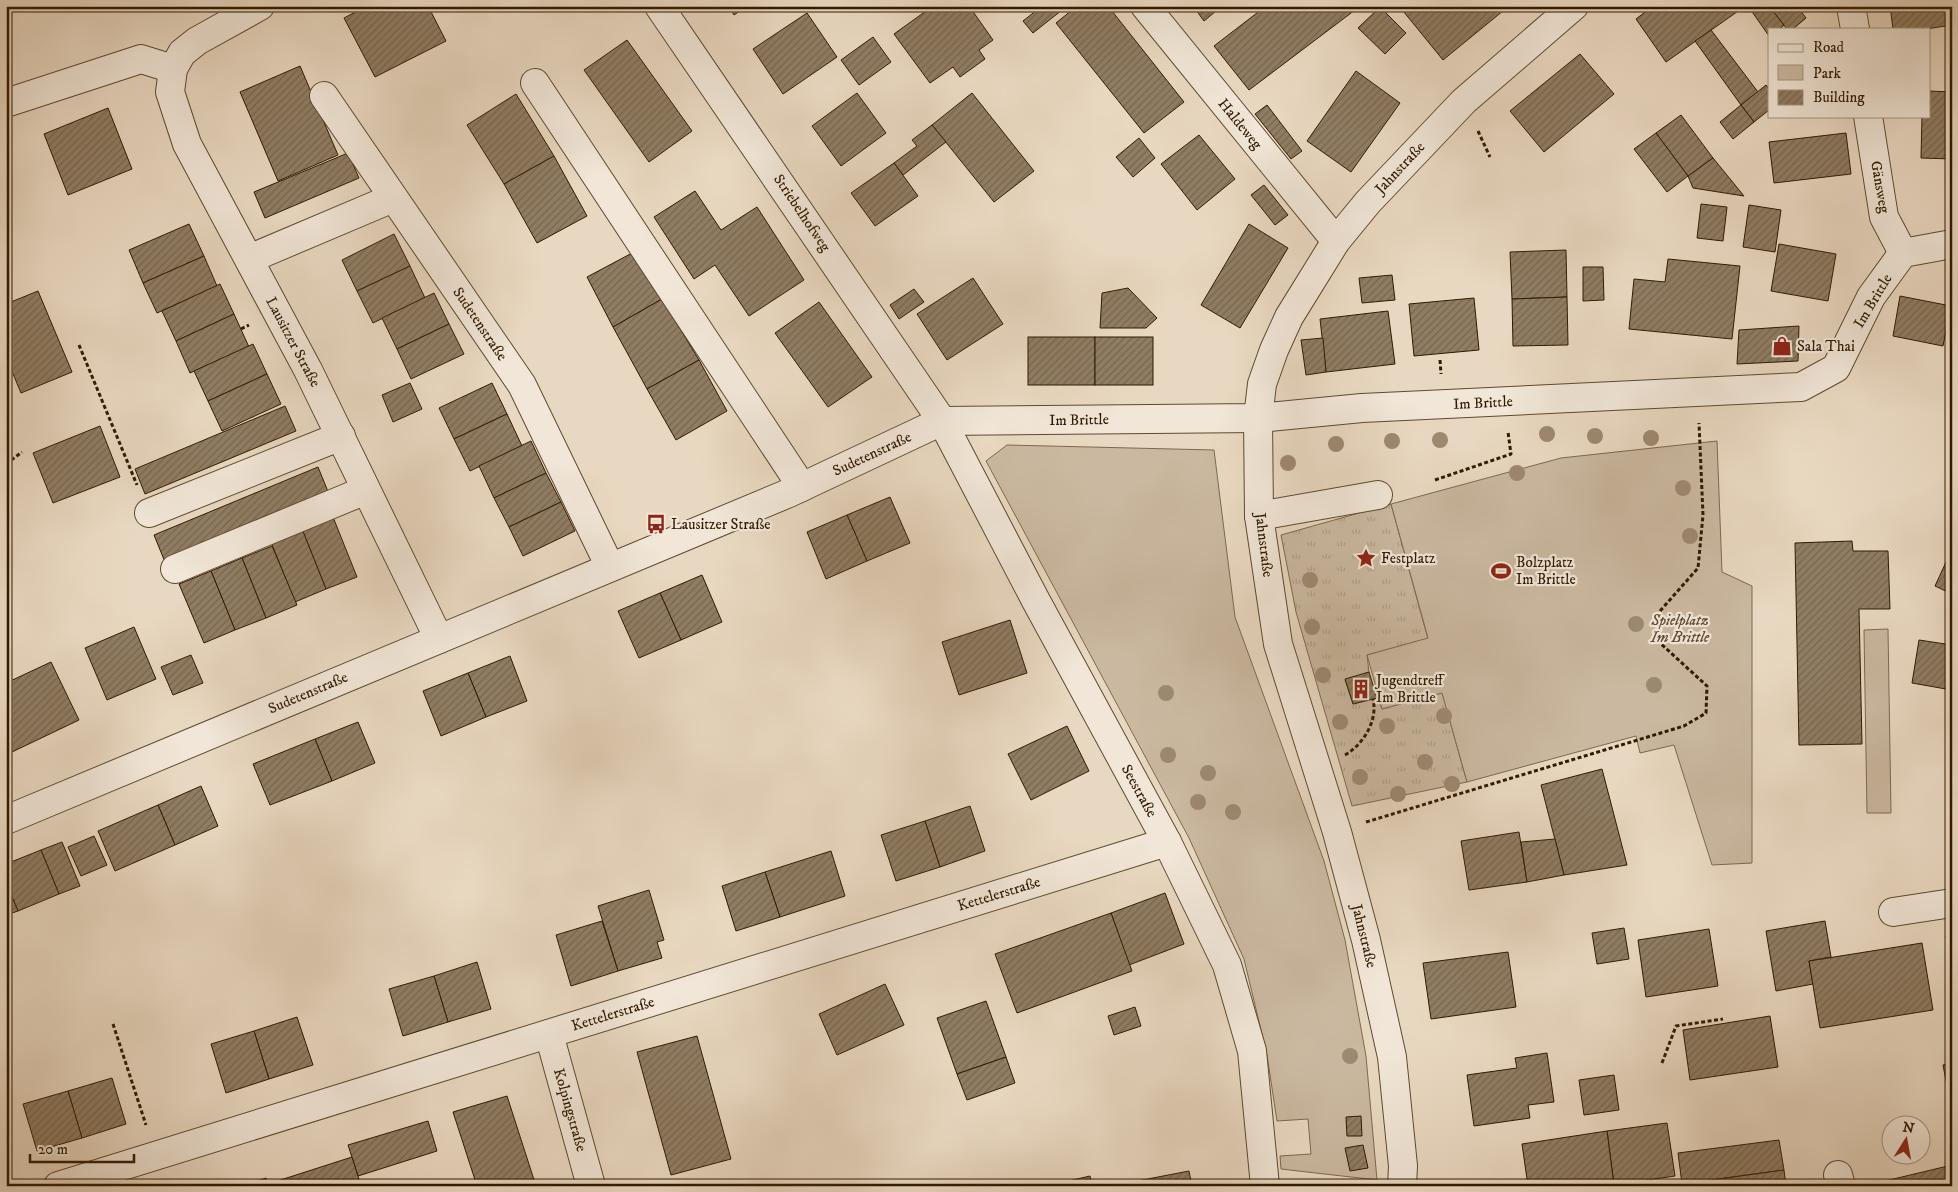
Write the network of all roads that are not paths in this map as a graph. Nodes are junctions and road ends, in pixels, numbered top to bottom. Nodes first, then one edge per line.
1 (260, 6) edge
2 (659, 6) edge
3 (1145, 6) edge
4 (1574, 6) edge
5 (1851, 6) edge
6 (1854, 28) edge
7 (173, 69) junction
8 (534, 83) dead end
9 (324, 96) dead end
10 (6, 103) edge
11 (1868, 118) edge
12 (393, 198) junction
13 (1336, 241) junction
14 (1952, 244) edge
15 (1903, 253) junction
16 (249, 259) junction
17 (1258, 418) junction
18 (942, 421) junction
19 (341, 436) junction
20 (802, 487) junction
21 (366, 490) junction
22 (1378, 495) dead end
23 (149, 513) road end
24 (1259, 516) junction
25 (610, 567) junction
26 (175, 569) dead end
27 (439, 639) junction
28 (6, 820) edge
29 (1167, 842) junction
30 (1952, 903) edge
31 (1893, 912) dead end
32 (549, 1034) junction
33 (58, 1186) edge
34 (591, 1186) edge
35 (1265, 1186) edge
36 (1402, 1186) edge

1 - 7 street, Lausitzer Straße
2 - 18 street, Striebelhofweg
3 - 13 street, Haldeweg
4 - 13 street, Jahnstraße
5 - 6 street
7 - 10 street
7 - 16 street, Lausitzer Straße
8 - 20 street
9 - 12 street, Sudetenstraße
11 - 15 street, Gänsweg
12 - 16 street
12 - 25 street, Sudetenstraße
13 - 17 street, Jahnstraße
14 - 15 street
15 - 17 street, Im Brittle
16 - 19 street, Lausitzer Straße
17 - 18 street, Im Brittle
17 - 24 street, Jahnstraße
18 - 20 street, Sudetenstraße
18 - 29 street, Seestraße
19 - 21 street, Lausitzer Straße
19 - 23 street
20 - 25 street, Sudetenstraße
21 - 26 street
21 - 27 street, Lausitzer Straße
22 - 24 street
24 - 36 street, Jahnstraße
25 - 27 street, Sudetenstraße
27 - 28 street, Sudetenstraße
29 - 32 street, Kettelerstraße
29 - 35 street, Seestraße
30 - 31 street
32 - 33 street, Kettelerstraße
32 - 34 street, Kolpingstraße

